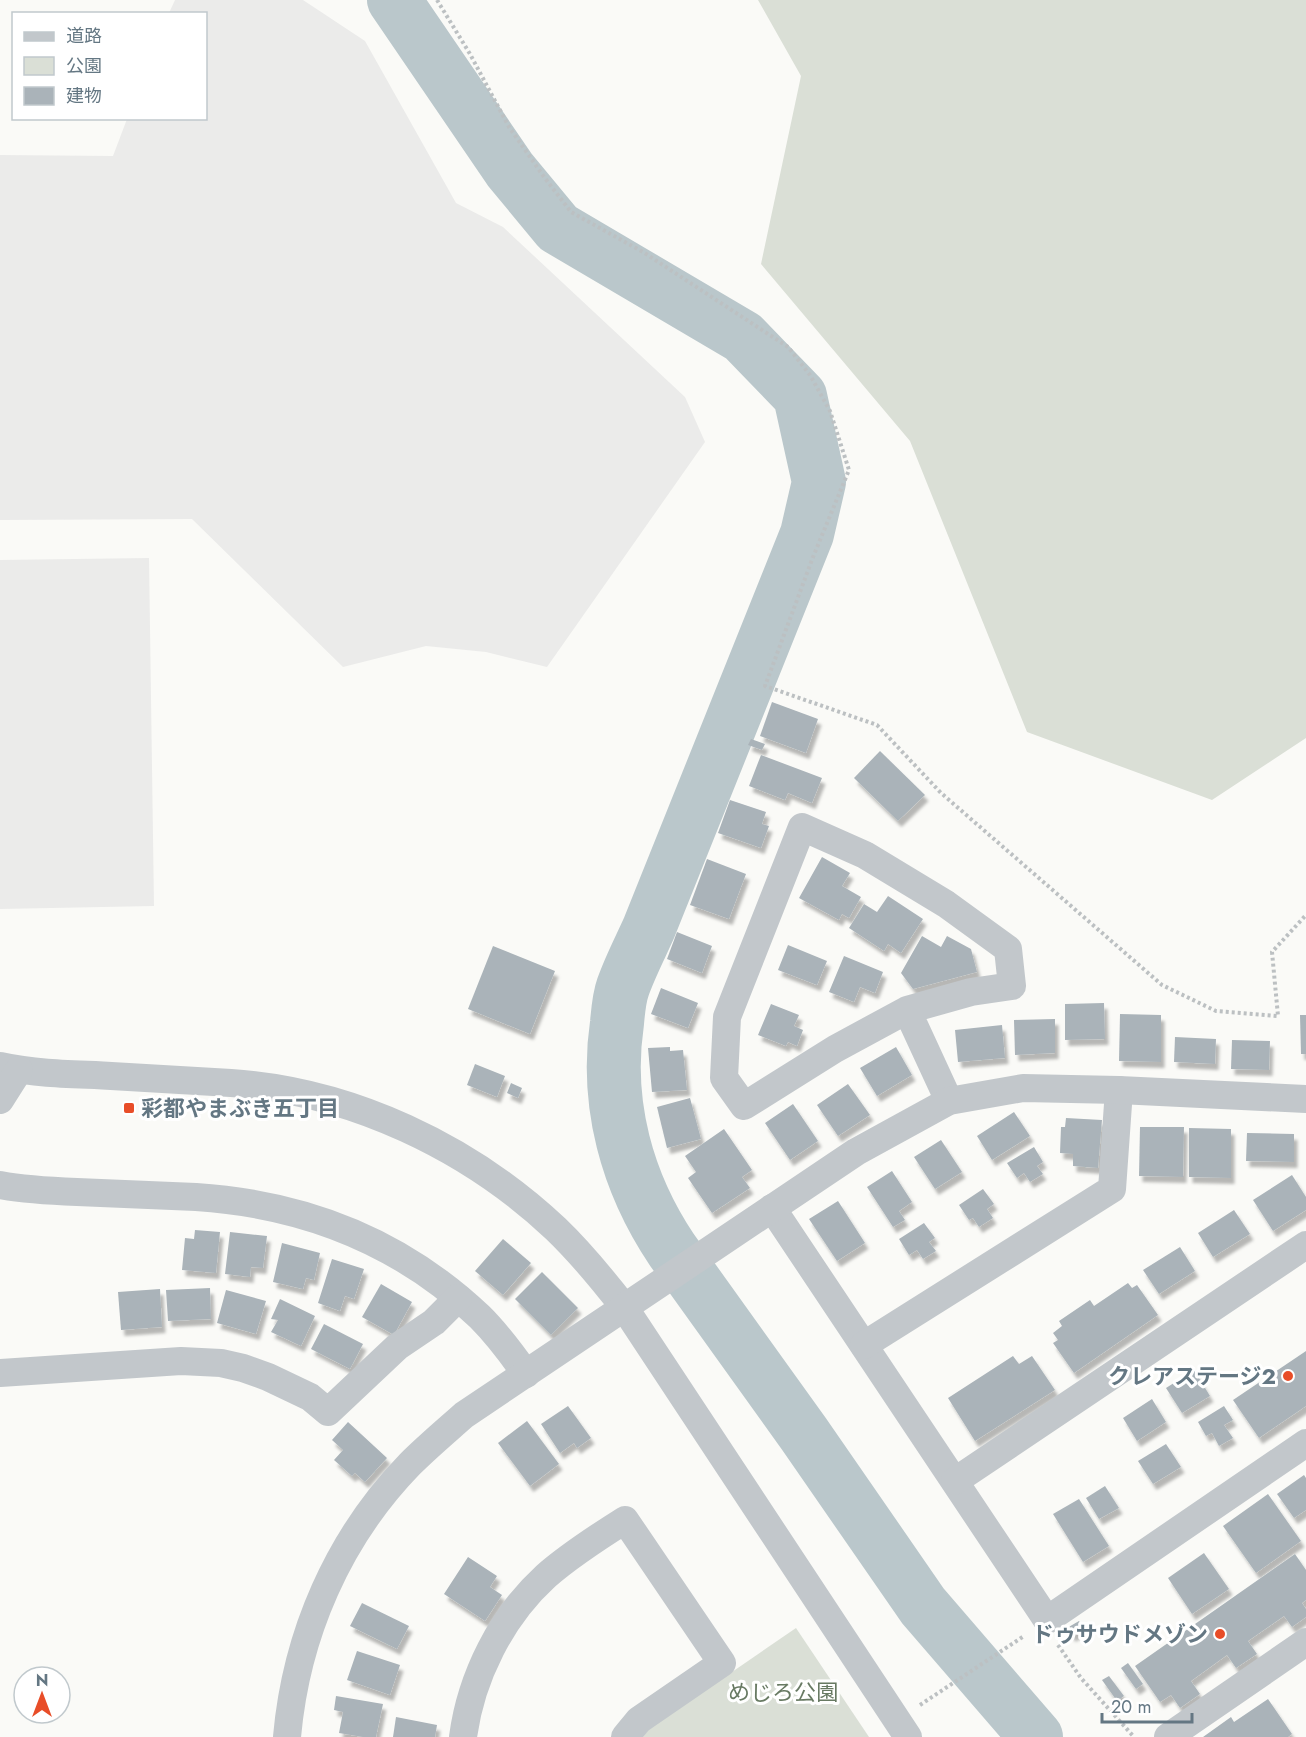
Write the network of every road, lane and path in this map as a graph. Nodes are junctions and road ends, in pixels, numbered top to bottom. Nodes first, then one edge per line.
1 (437, 0) edge
2 (1306, 915) edge
3 (907, 1010) junction
4 (9, 1068) edge
5 (1119, 1090) junction
6 (1306, 1099) edge
7 (0, 1100) edge
8 (949, 1101) junction
9 (0, 1185) edge
10 (772, 1208) junction
11 (1306, 1245) edge
12 (458, 1298) junction
13 (624, 1307) junction
14 (864, 1345) junction
15 (0, 1373) edge
16 (526, 1374) junction
17 (1306, 1443) edge
18 (955, 1481) junction
19 (1047, 1620) junction
20 (1306, 1642) edge
21 (1068, 1660) dead end
22 (922, 1704) dead end
23 (287, 1737) edge
24 (463, 1737) edge
25 (625, 1737) edge
26 (908, 1737) edge
27 (1134, 1737) edge
28 (1168, 1737) edge

1 - 2 path
3 - 3 street
3 - 8 street
4 - 7 street
4 - 13 street
5 - 6 street
5 - 8 street
5 - 14 street
8 - 10 street
9 - 12 street
10 - 13 street
10 - 14 street
11 - 18 street
12 - 15 street
12 - 16 street
13 - 16 street
13 - 26 street
14 - 18 street
16 - 23 street
17 - 19 street
18 - 19 street
19 - 22 path
20 - 28 street
21 - 27 path
24 - 25 street

